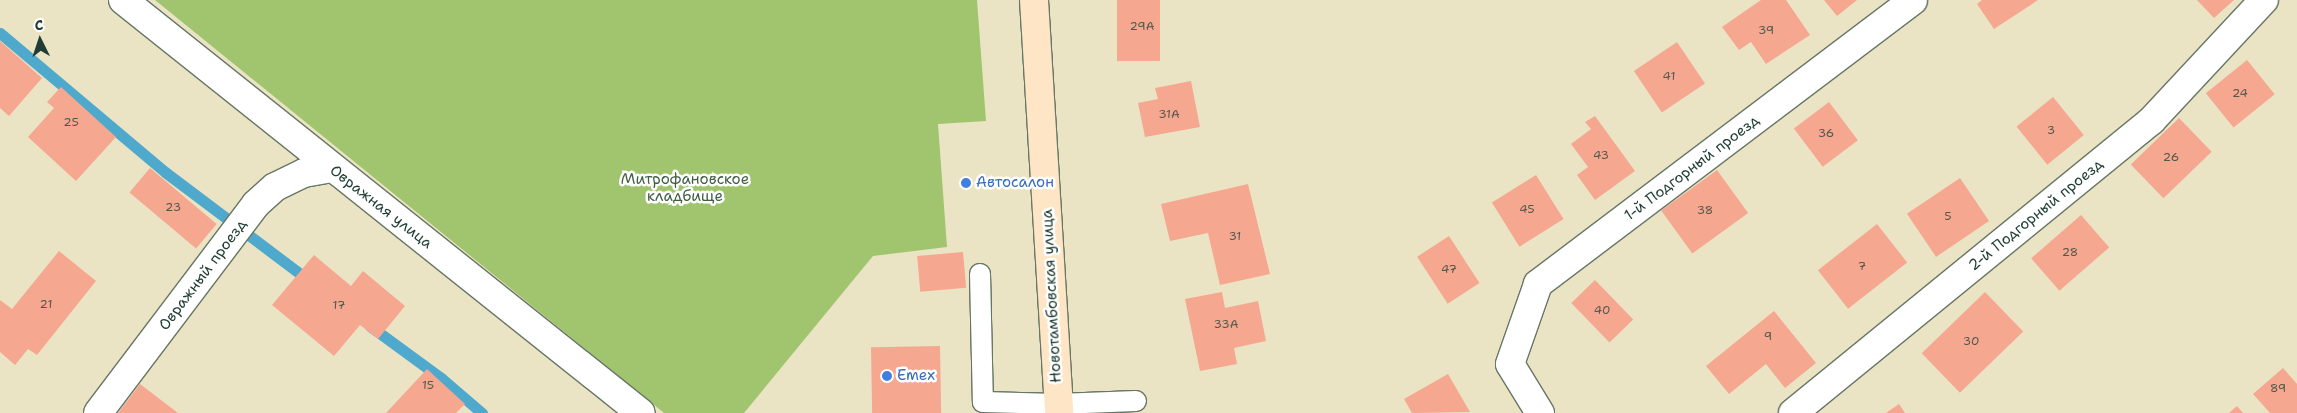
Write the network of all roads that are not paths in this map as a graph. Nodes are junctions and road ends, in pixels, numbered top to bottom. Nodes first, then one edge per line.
1 (123, 0) edge
2 (1034, 0) edge
3 (1913, 0) edge
4 (2264, 0) edge
5 (331, 168) junction
6 (980, 274) dead end
7 (1136, 401) dead end
8 (1059, 408) edge
9 (98, 413) edge
10 (640, 413) edge
11 (1540, 413) edge
12 (1793, 413) edge

1 - 5 street, Овражная улица
2 - 8 main road, Новотамбовская улица
3 - 11 street, 1-й Подгорный проезд
4 - 12 street, 2-й Подгорный проезд
5 - 9 street, Овражный проезд
5 - 10 street, Овражная улица
6 - 8 lane
7 - 8 lane

